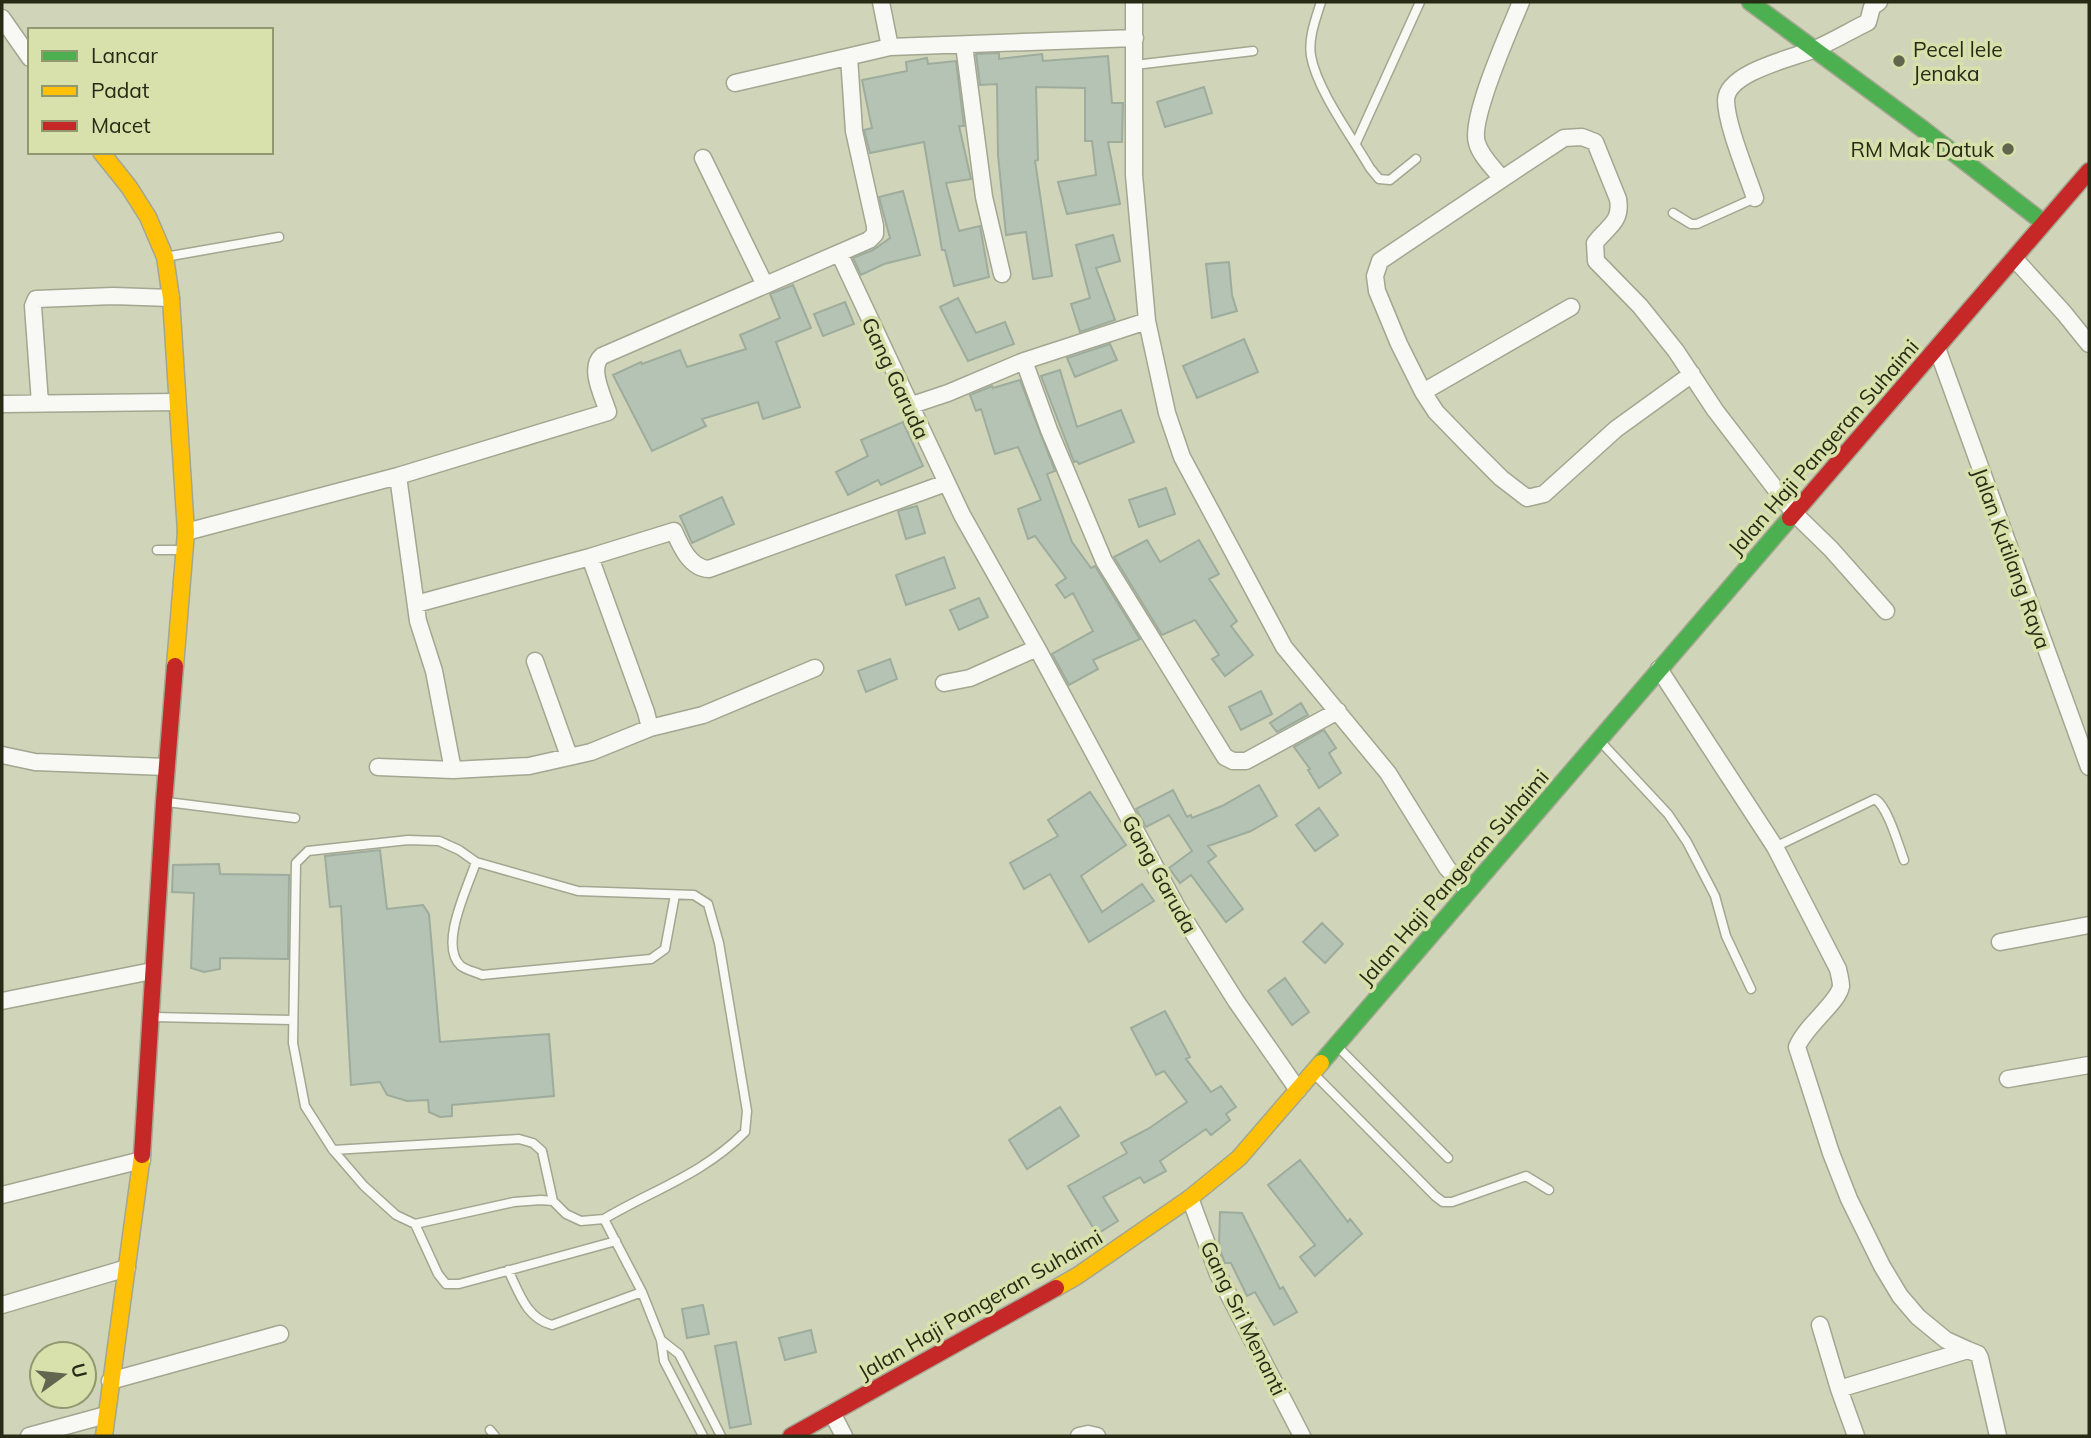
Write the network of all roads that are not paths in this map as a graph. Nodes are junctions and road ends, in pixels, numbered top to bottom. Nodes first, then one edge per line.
1 (881, 2) edge
2 (1134, 2) edge
3 (1321, 2) edge
4 (1420, 2) edge
5 (1521, 2) edge
6 (1750, 2) edge
7 (1879, 2) edge
8 (2, 18) edge
9 (1135, 38) junction
10 (964, 45) junction
11 (890, 47) junction
12 (1815, 49) junction
13 (1252, 51) dead end
14 (28, 55) edge
15 (849, 57) junction
16 (1135, 65) junction
17 (735, 83) dead end
18 (1356, 143) junction
19 (103, 154) edge
20 (703, 158) dead end
21 (1416, 159) dead end
22 (2089, 171) edge
23 (1502, 179) junction
24 (1755, 198) joint
25 (1673, 213) dead end
26 (2044, 223) junction
27 (279, 237) dead end
28 (839, 253) junction
29 (165, 257) junction
30 (2014, 258) junction
31 (1002, 274) dead end
32 (765, 285) junction
33 (171, 298) junction
34 (1571, 307) dead end
35 (1147, 321) junction
36 (2089, 344) edge
37 (1937, 348) junction
38 (1024, 361) junction
39 (1692, 374) junction
40 (1423, 392) junction
41 (177, 402) junction
42 (40, 403) junction
43 (2, 404) edge
44 (909, 406) junction
45 (398, 476) junction
46 (946, 483) junction
47 (1794, 513) junction
48 (186, 532) junction
49 (157, 550) dead end
50 (183, 550) junction
51 (590, 557) junction
52 (416, 604) junction
53 (1886, 611) dead end
54 (1037, 648) junction
55 (536, 661) dead end
56 (815, 668) dead end
57 (1659, 669) junction
58 (944, 683) dead end
59 (1338, 711) junction
60 (650, 728) junction
61 (2082, 732) edge
62 (1599, 739) junction
63 (2, 755) edge
64 (569, 756) junction
65 (166, 767) junction
66 (378, 767) dead end
67 (2089, 767) edge
68 (453, 769) junction
69 (164, 802) junction
70 (295, 817) dead end
71 (1775, 847) junction
72 (1904, 860) dead end
73 (476, 862) junction
74 (1468, 890) junction
75 (675, 895) junction
76 (2089, 925) edge
77 (2000, 942) dead end
78 (152, 971) junction
79 (1751, 989) dead end
80 (2, 1001) edge
81 (150, 1017) junction
82 (293, 1020) junction
83 (1337, 1045) junction
84 (2089, 1065) edge
85 (1313, 1073) junction
86 (2008, 1079) dead end
87 (1298, 1090) junction
88 (333, 1150) junction
89 (1448, 1158) dead end
90 (142, 1160) junction
91 (1549, 1191) dead end
92 (2, 1195) edge
93 (1190, 1198) junction
94 (553, 1201) junction
95 (604, 1219) junction
96 (415, 1224) junction
97 (616, 1241) junction
98 (127, 1268) junction
99 (508, 1270) junction
100 (642, 1292) junction
101 (2, 1305) edge
102 (1820, 1325) dead end
103 (280, 1334) dead end
104 (661, 1340) junction
105 (1968, 1350) junction
106 (110, 1381) junction
107 (1839, 1389) junction
108 (832, 1413) junction
109 (106, 1415) junction
110 (1993, 1435) edge
111 (29, 1436) edge
112 (104, 1436) edge
113 (703, 1436) edge
114 (721, 1436) edge
115 (791, 1436) edge
116 (844, 1436) edge
117 (1079, 1436) edge
118 (1097, 1436) edge
119 (1302, 1436) edge
120 (1856, 1436) edge

1 - 11 street
2 - 9 street
3 - 18 lane
4 - 18 lane
5 - 23 street
6 - 12 main road
7 - 12 street
8 - 14 street
9 - 10 street
9 - 16 street
10 - 11 street
10 - 31 street
11 - 15 street
12 - 24 street
12 - 26 main road
13 - 16 lane
15 - 17 street
15 - 28 street
16 - 35 street
18 - 21 lane
19 - 29 main road
20 - 32 street
22 - 26 main road, Jalan Haji Pangeran Suhaimi
23 - 39 street
23 - 40 street
24 - 25 lane
26 - 30 main road, Jalan Haji Pangeran Suhaimi
27 - 29 lane
28 - 32 street
28 - 44 street, Gang Garuda
29 - 33 main road
30 - 36 street
30 - 37 main road, Jalan Haji Pangeran Suhaimi
32 - 45 street
33 - 41 main road
33 - 42 street
34 - 40 street
35 - 38 street
35 - 59 street
37 - 47 main road, Jalan Haji Pangeran Suhaimi
37 - 61 street, Jalan Kutilang Raya
38 - 44 street
38 - 59 street
39 - 40 street
39 - 47 street
41 - 42 street
41 - 48 main road
42 - 43 street
44 - 46 street, Gang Garuda
45 - 48 street
45 - 52 street
46 - 51 street
46 - 54 street, Gang Garuda
47 - 53 street
47 - 57 main road, Jalan Haji Pangeran Suhaimi
48 - 50 main road
49 - 50 lane
50 - 65 main road
51 - 52 street
51 - 60 street
52 - 68 street
54 - 58 street
54 - 87 street, Gang Garuda
55 - 64 street
56 - 60 street
57 - 62 main road, Jalan Haji Pangeran Suhaimi
57 - 71 street
59 - 74 street
60 - 64 street
61 - 67 street, Jalan Kutilang Raya
62 - 74 main road, Jalan Haji Pangeran Suhaimi
62 - 79 lane
63 - 65 street
64 - 68 street
65 - 69 main road
66 - 68 street
69 - 70 lane
69 - 78 main road
71 - 72 lane
71 - 105 street
73 - 75 lane
73 - 75 lane
73 - 82 lane
74 - 83 main road, Jalan Haji Pangeran Suhaimi
75 - 95 lane
76 - 77 street
78 - 80 street
78 - 81 main road
81 - 82 lane
81 - 90 main road
82 - 88 lane
83 - 85 main road, Jalan Haji Pangeran Suhaimi
83 - 89 lane
84 - 86 street
85 - 87 main road, Jalan Haji Pangeran Suhaimi
85 - 91 lane
87 - 93 main road, Jalan Haji Pangeran Suhaimi
88 - 94 lane
88 - 96 lane
90 - 92 street
90 - 98 main road
93 - 108 main road, Jalan Haji Pangeran Suhaimi
93 - 119 street, Gang Sri Menanti
94 - 95 lane
94 - 96 lane
95 - 97 lane
96 - 99 lane
97 - 99 lane
97 - 100 lane
98 - 101 street
98 - 106 main road
99 - 100 lane
100 - 104 lane
102 - 107 street
103 - 106 street
104 - 113 lane
104 - 114 lane
105 - 107 street
105 - 110 street
106 - 109 main road
107 - 120 street
108 - 115 main road, Jalan Haji Pangeran Suhaimi
108 - 116 street
109 - 111 street
109 - 112 main road
117 - 118 street

